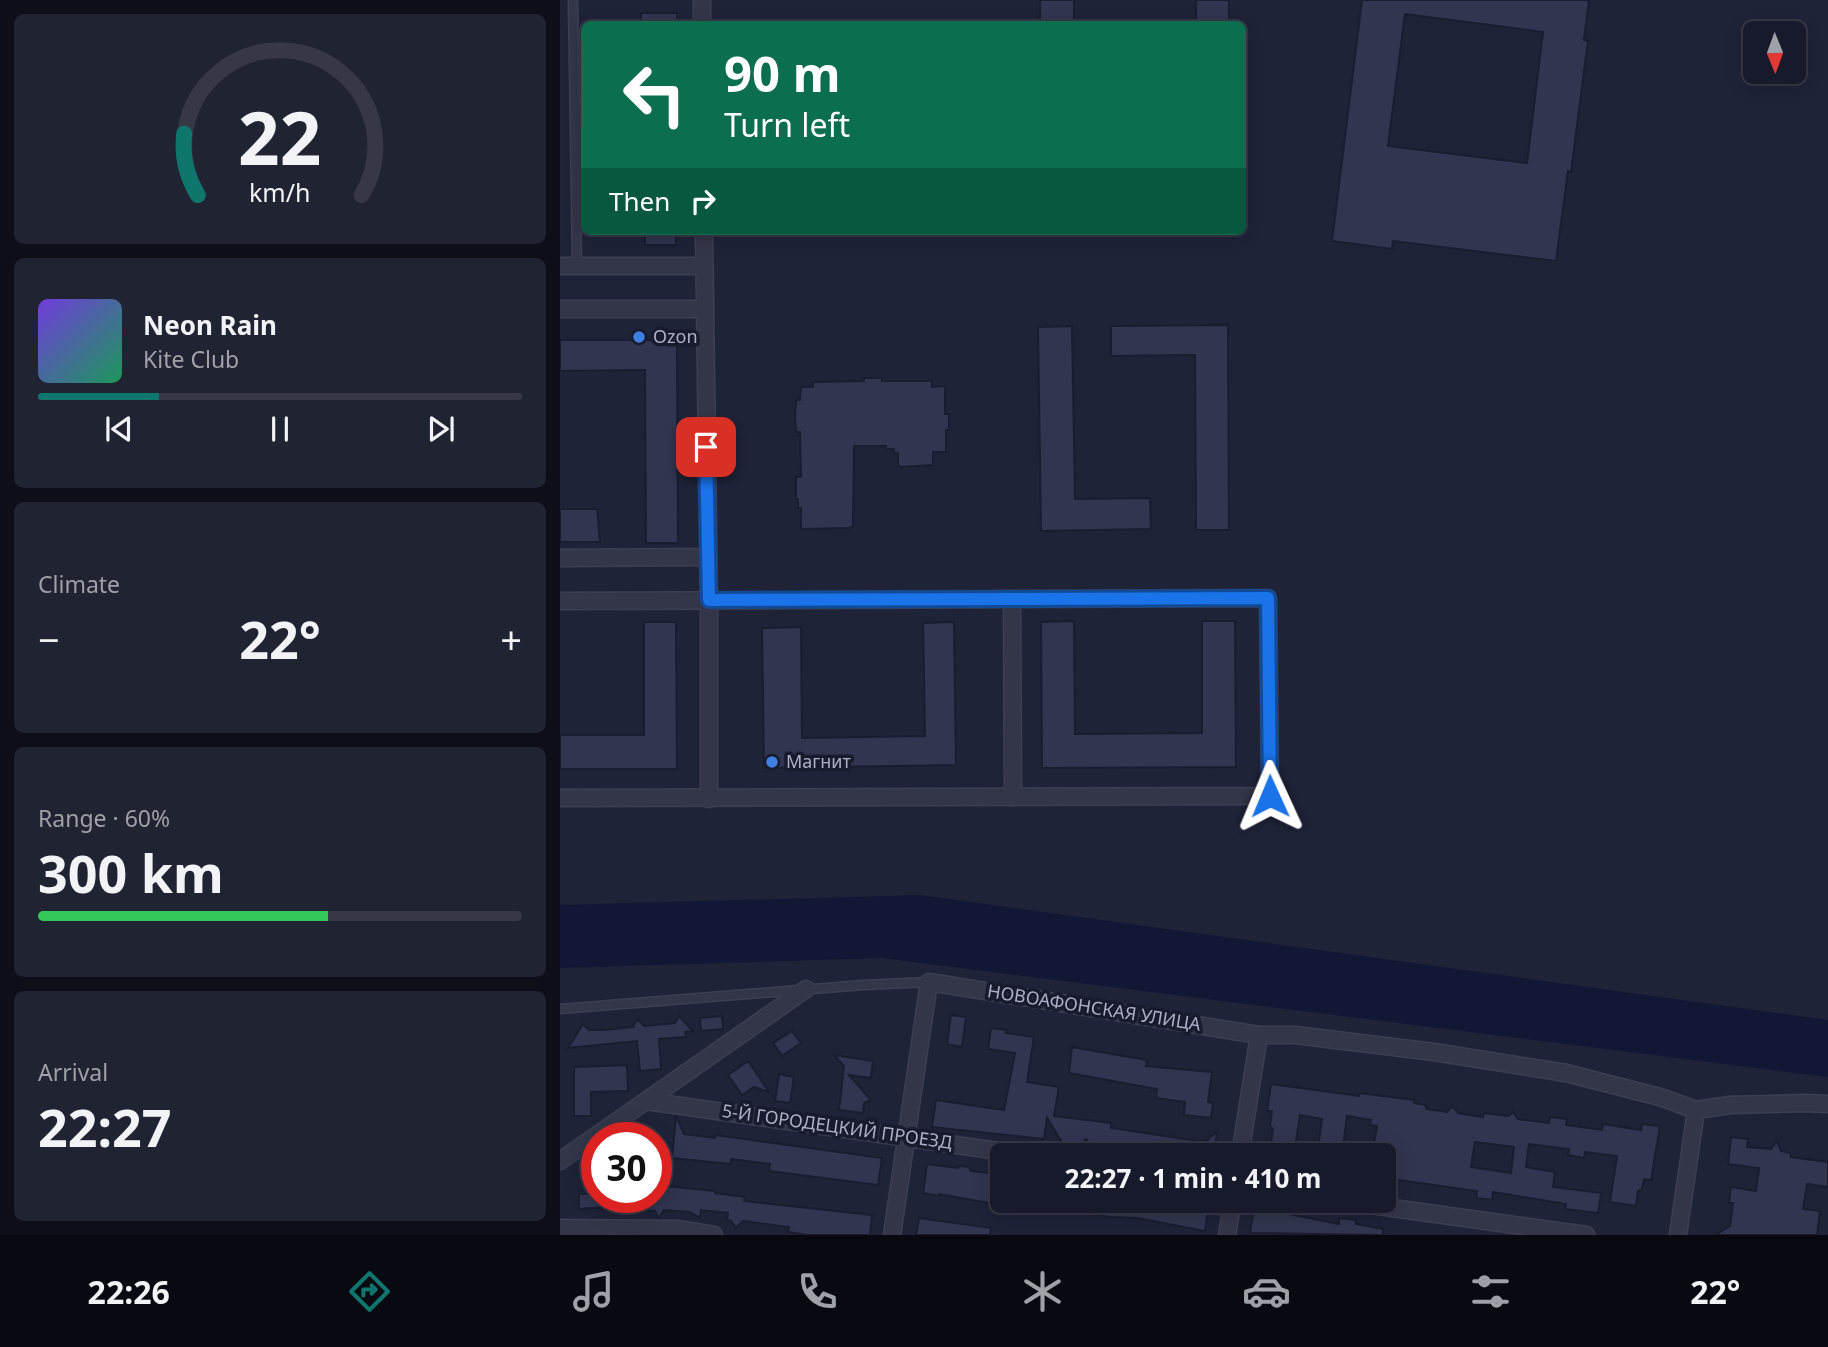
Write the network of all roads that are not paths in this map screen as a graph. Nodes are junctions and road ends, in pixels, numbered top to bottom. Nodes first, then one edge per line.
1 (573, 0) edge
2 (702, 0) edge
3 (702, 21) edge
4 (704, 235) edge
5 (568, 266) edge
6 (704, 266) junction
7 (560, 309) edge
8 (704, 309) junction
9 (708, 557) junction
10 (560, 558) edge
11 (1012, 599) junction
12 (709, 600) junction
13 (560, 601) edge
14 (1013, 797) junction
15 (560, 798) edge
16 (709, 799) junction
17 (929, 982) junction
18 (806, 989) junction
19 (560, 1009) edge
20 (1259, 1035) junction
21 (646, 1101) junction
22 (1828, 1104) edge
23 (1696, 1110) junction
24 (907, 1137) junction
25 (1242, 1143) edge
26 (990, 1149) edge
27 (560, 1161) edge
28 (1396, 1209) edge
29 (1231, 1213) edge
30 (560, 1228) edge
31 (589, 1231) edge
32 (676, 1232) edge
33 (714, 1235) edge
34 (892, 1235) edge
35 (1227, 1235) edge
36 (1586, 1235) edge
37 (1678, 1235) edge

1 - 5 lane
2 - 3 street
4 - 6 street
5 - 6 street
6 - 8 street
7 - 8 street
8 - 9 street
9 - 10 street
9 - 12 street
11 - 12 street
11 - 14 street
11 - 14 street
12 - 13 street
12 - 16 street
14 - 16 street
15 - 16 street
17 - 18 lane
17 - 20 street, НОВОАФОНСКАЯ УЛИЦА
17 - 24 street
18 - 19 lane
18 - 21 street
20 - 23 street, НОВОАФОНСКАЯ УЛИЦА
20 - 25 street
21 - 24 street, 5-Й ГОРОДЕЦКИЙ ПРОЕЗД
21 - 27 street
22 - 23 street
23 - 37 street
24 - 26 street, 5-Й ГОРОДЕЦКИЙ ПРОЕЗД
24 - 34 street
28 - 36 street
29 - 35 street
30 - 31 street
31 - 32 street
32 - 33 street

